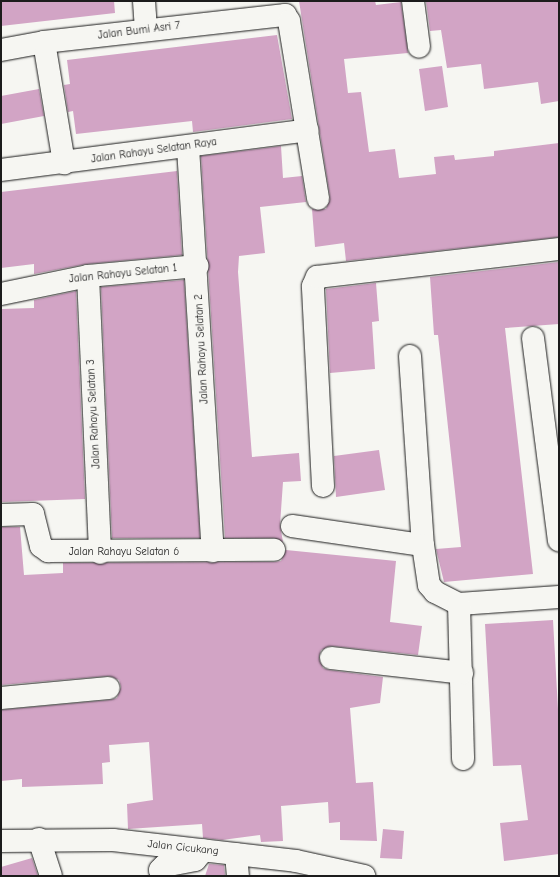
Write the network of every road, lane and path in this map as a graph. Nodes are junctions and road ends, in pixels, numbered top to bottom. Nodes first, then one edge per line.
1 (144, 1) edge
2 (413, 1) edge
3 (146, 30) junction
4 (44, 42) junction
5 (418, 47) dead end
6 (1, 50) edge
7 (308, 130) junction
8 (188, 147) junction
9 (64, 163) junction
10 (1, 170) edge
11 (318, 199) dead end
12 (559, 249) edge
13 (198, 266) junction
14 (88, 276) junction
15 (1, 294) edge
16 (533, 338) dead end
17 (410, 356) dead end
18 (323, 486) dead end
19 (1, 515) edge
20 (292, 526) dead end
21 (559, 540) edge
22 (423, 545) junction
23 (274, 550) dead end
24 (213, 552) junction
25 (100, 553) junction
26 (559, 597) edge
27 (459, 604) junction
28 (331, 658) dead end
29 (462, 674) junction
30 (109, 688) dead end
31 (1, 698) edge
32 (463, 759) dead end
33 (39, 839) junction
34 (1, 841) edge
35 (204, 850) junction
36 (236, 854) junction
37 (51, 876) edge
38 (162, 876) edge
39 (238, 876) edge
40 (364, 876) edge

1 - 3 street
2 - 5 street
3 - 4 street, Jalan Bumi Asri 7
3 - 7 street, Jalan Bumi Asri 7
4 - 6 street, Jalan Bumi Asri 7
4 - 9 street
7 - 8 street, Jalan Rahayu Selatan Raya
7 - 11 street
8 - 9 street, Jalan Rahayu Selatan Raya
8 - 13 street, Jalan Rahayu Selatan 2
9 - 10 street, Jalan Rahayu Selatan Raya
12 - 18 street
13 - 14 street, Jalan Rahayu Selatan 1
13 - 24 street, Jalan Rahayu Selatan 2
14 - 15 street, Jalan Rahayu Selatan 1
14 - 25 street, Jalan Rahayu Selatan 3
16 - 21 street
17 - 22 street
19 - 25 street, Jalan Rahayu Selatan 6
20 - 22 street
22 - 27 street
23 - 24 street, Jalan Rahayu Selatan 6
24 - 25 street, Jalan Rahayu Selatan 6
26 - 27 street
27 - 29 street
28 - 29 street
29 - 32 street
30 - 31 street
33 - 34 street, Jalan Cicukang
33 - 35 street, Jalan Cicukang
33 - 37 street
35 - 36 street, Jalan Cicukang
35 - 38 street
36 - 39 street
36 - 40 street, Jalan Cicukang

